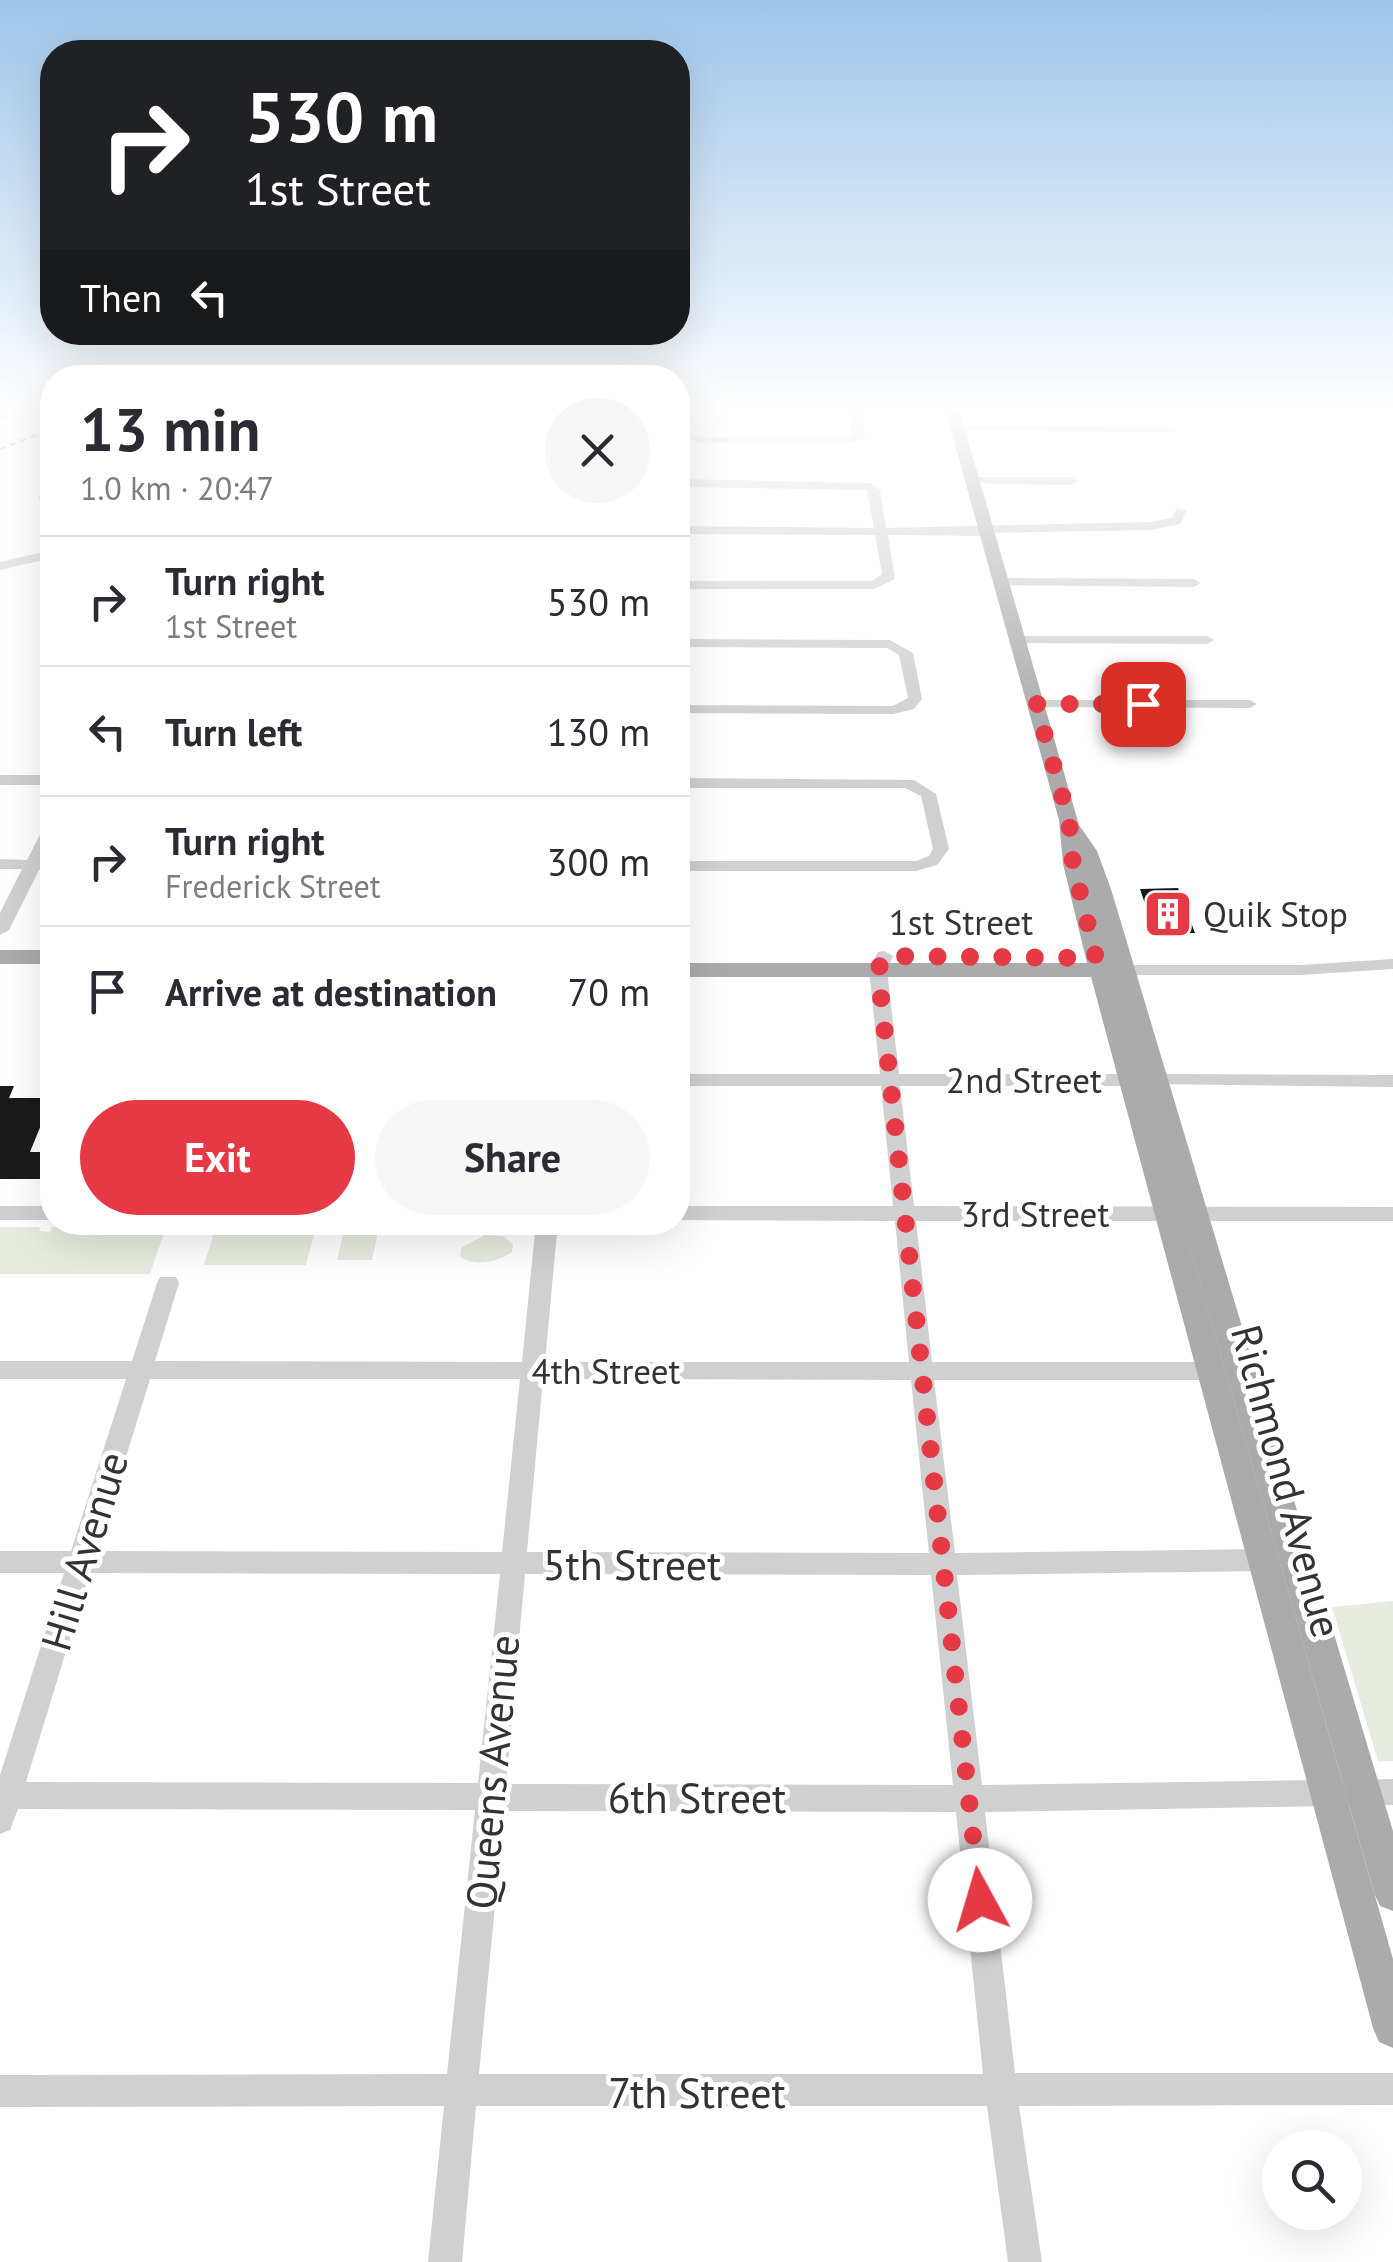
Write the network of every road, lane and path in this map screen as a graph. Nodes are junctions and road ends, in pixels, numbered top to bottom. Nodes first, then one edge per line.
1 (878, 515) edge
2 (985, 515) edge
3 (1179, 515) edge
4 (690, 530) edge
5 (991, 530) junction
6 (881, 532) junction
7 (40, 557) edge
8 (0, 566) edge
9 (1000, 582) junction
10 (1194, 583) dead end
11 (690, 585) edge
12 (1018, 640) junction
13 (1207, 640) dead end
14 (690, 643) edge
15 (1036, 704) junction
16 (1250, 704) dead end
17 (690, 709) edge
18 (0, 780) edge
19 (40, 780) edge
20 (690, 783) edge
21 (40, 850) edge
22 (0, 864) edge
23 (33, 864) junction
24 (40, 864) edge
25 (690, 866) edge
26 (0, 930) edge
27 (690, 956) edge
28 (0, 957) edge
29 (40, 957) edge
30 (881, 963) junction
31 (1110, 964) junction
32 (1393, 964) edge
33 (690, 970) edge
34 (0, 971) edge
35 (40, 972) edge
36 (690, 1080) edge
37 (890, 1080) junction
38 (1143, 1080) junction
39 (1393, 1081) edge
40 (0, 1212) edge
41 (40, 1212) edge
42 (690, 1213) edge
43 (904, 1214) junction
44 (1182, 1214) junction
45 (1393, 1214) edge
46 (547, 1235) edge
47 (168, 1283) dead end
48 (0, 1370) edge
49 (534, 1370) junction
50 (1212, 1370) junction
51 (138, 1371) junction
52 (920, 1373) junction
53 (1265, 1560) junction
54 (0, 1562) edge
55 (82, 1562) junction
56 (511, 1564) junction
57 (942, 1564) junction
58 (1328, 1792) junction
59 (1378, 1792) edge
60 (490, 1796) junction
61 (968, 1798) junction
62 (2, 1803) edge
63 (1393, 1893) edge
64 (1393, 2028) edge
65 (1393, 2089) edge
66 (0, 2091) edge
67 (460, 2092) junction
68 (1001, 2092) junction
69 (445, 2262) edge
70 (1025, 2262) edge

1 - 6 street
2 - 5 main road, Richmond Avenue
3 - 5 street
4 - 6 street
5 - 6 street
5 - 9 main road, Richmond Avenue
6 - 11 street
7 - 8 street
9 - 10 street
9 - 12 main road, Richmond Avenue
12 - 13 street
12 - 15 main road, Richmond Avenue
14 - 17 street
15 - 16 street
15 - 31 main road, Richmond Avenue
18 - 19 street
20 - 25 street
21 - 23 street
22 - 23 street
23 - 24 street
23 - 26 street
27 - 30 main road, 1st Street
28 - 29 main road
30 - 31 main road, 1st Street
30 - 33 main road, 1st Street
30 - 37 street
31 - 32 street, 1st Street
31 - 38 main road, Richmond Avenue
34 - 35 main road
36 - 37 street, 2nd Street
37 - 38 street, 2nd Street
37 - 43 street
38 - 39 street, 2nd Street
38 - 44 main road, Richmond Avenue
40 - 41 street
42 - 43 street, 3rd Street
43 - 44 street, 3rd Street
43 - 52 street
44 - 45 street, 3rd Street
44 - 50 main road, Richmond Avenue
44 - 59 main road, Richmond Avenue
46 - 49 street, Queens Avenue
47 - 51 street, Hill Avenue
48 - 51 street, 4th Street
49 - 51 street, 4th Street
49 - 52 street, 4th Street
49 - 56 street, Queens Avenue
50 - 52 street, 4th Street
50 - 53 main road, Richmond Avenue
51 - 55 street, Hill Avenue
52 - 57 street
53 - 57 street, 5th Street
53 - 58 main road, Richmond Avenue
54 - 55 street, 5th Street
55 - 56 street, 5th Street
55 - 62 street, Hill Avenue
56 - 57 street, 5th Street
56 - 60 street, Queens Avenue
57 - 61 street
58 - 59 street, 6th Street
58 - 61 street, 6th Street
58 - 64 main road, Richmond Avenue
59 - 63 main road, Richmond Avenue
60 - 61 street, 6th Street
60 - 62 street, 6th Street
60 - 67 street, Queens Avenue
61 - 68 street
65 - 68 street, 7th Street
66 - 67 street, 7th Street
67 - 68 street, 7th Street
67 - 69 street, Queens Avenue
68 - 70 street

